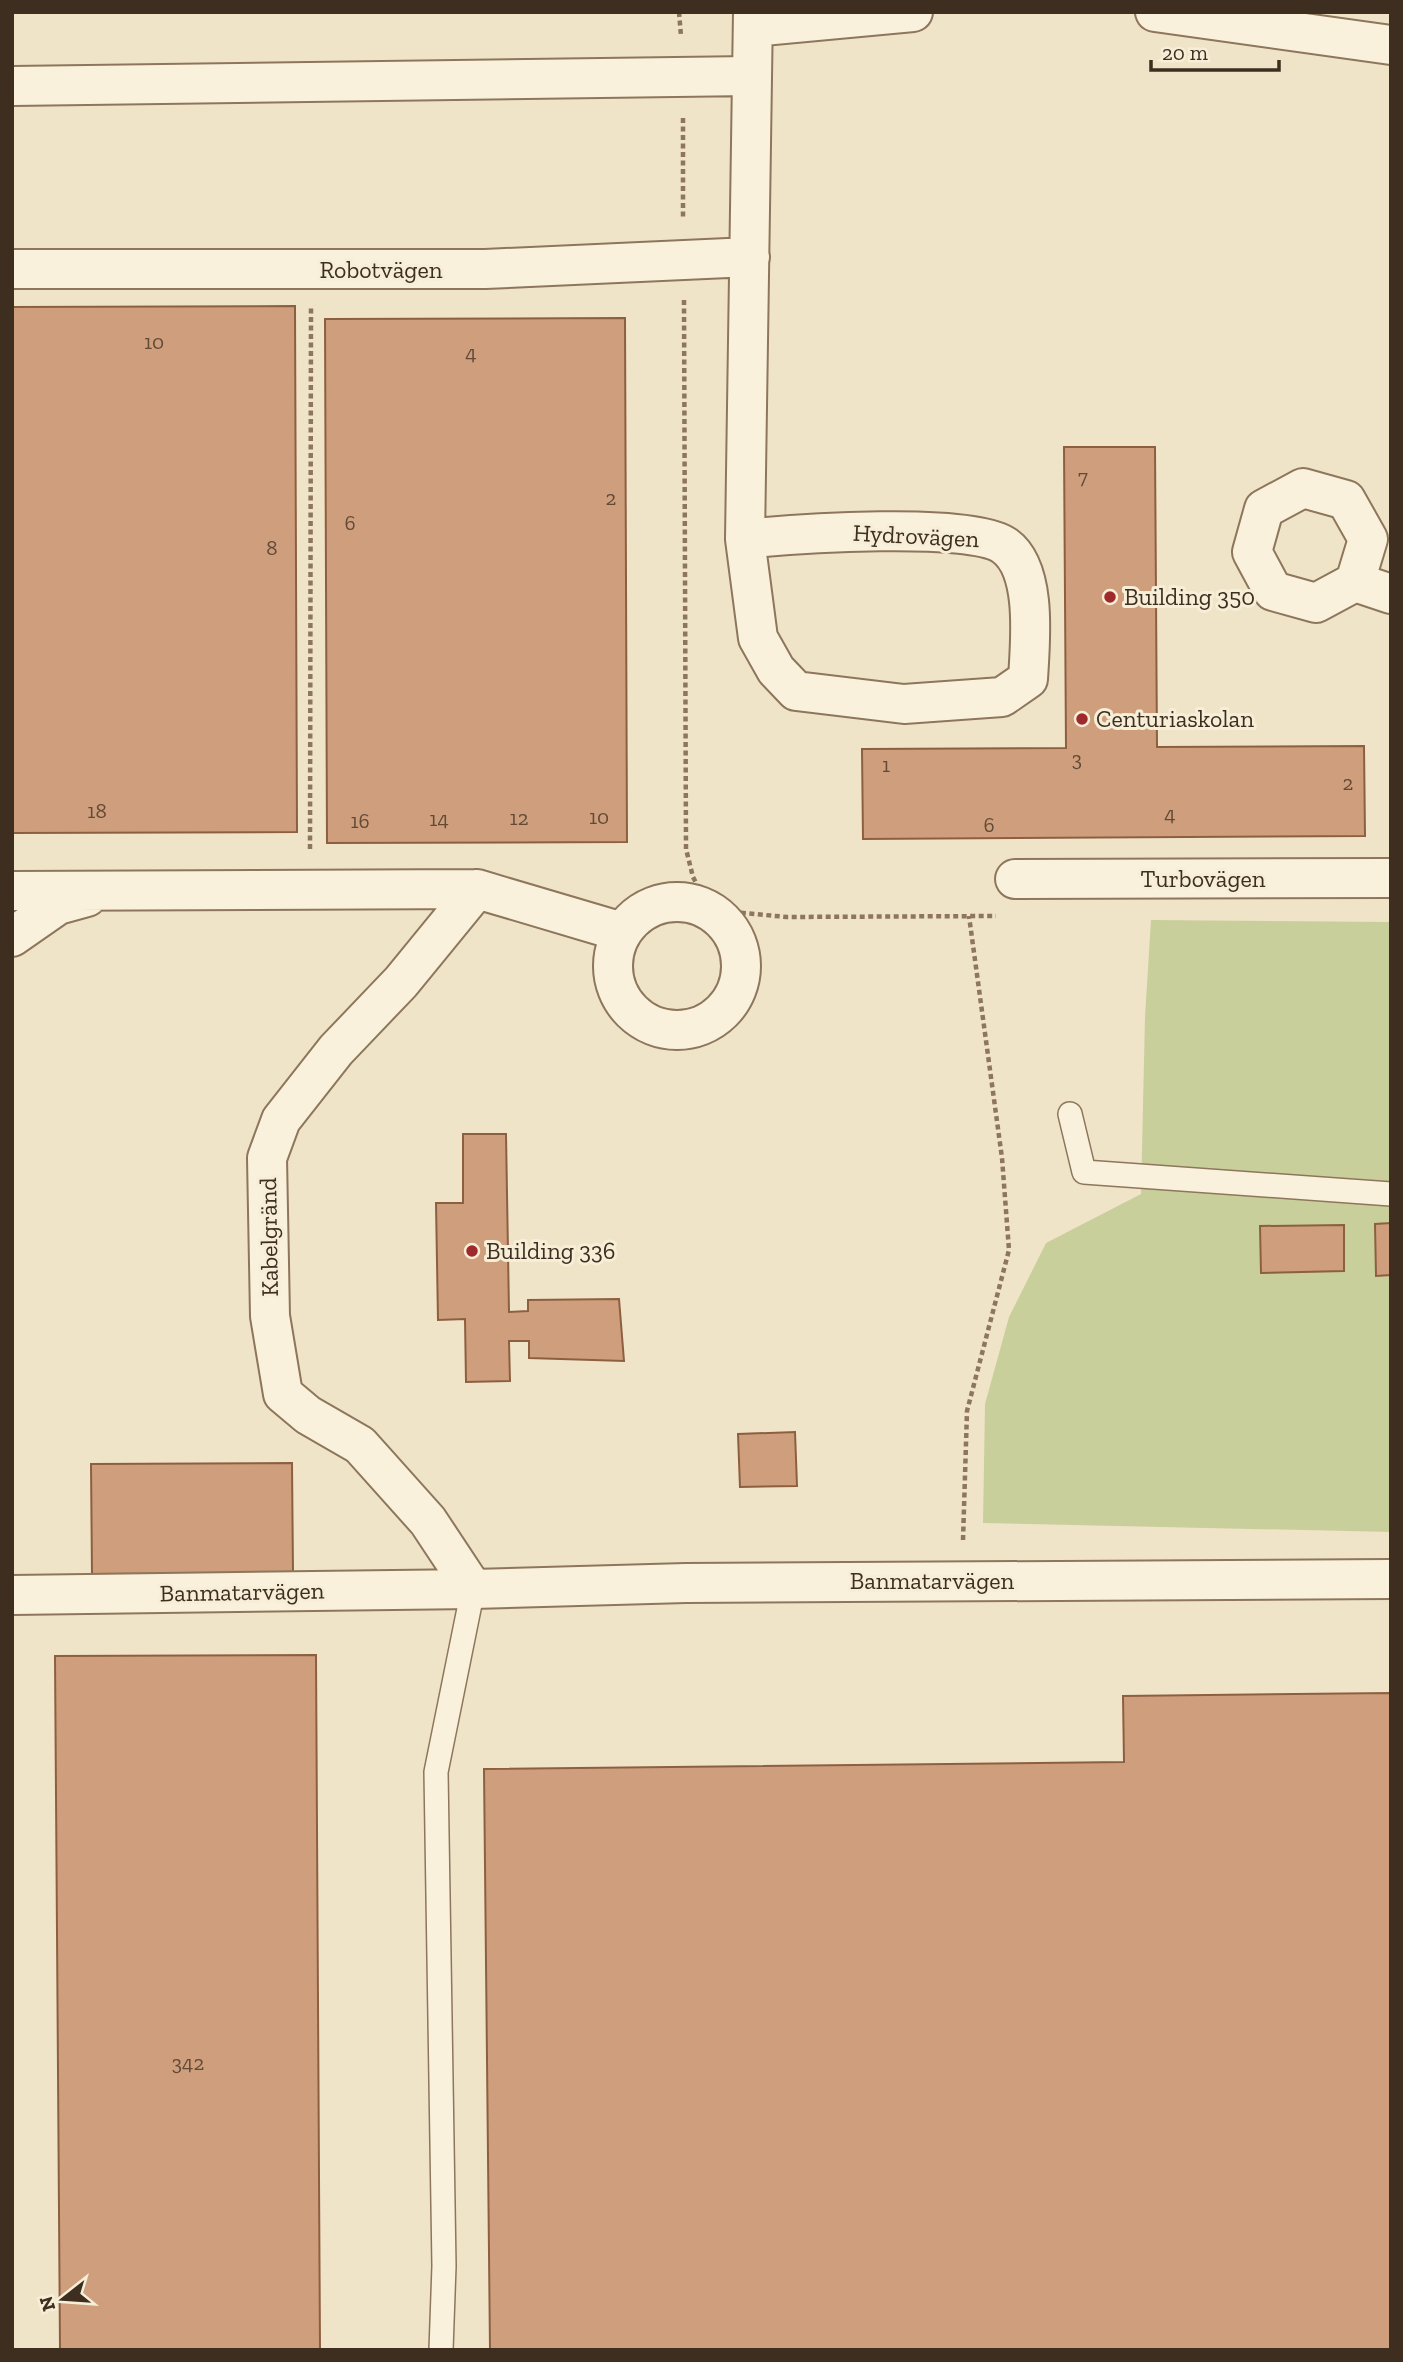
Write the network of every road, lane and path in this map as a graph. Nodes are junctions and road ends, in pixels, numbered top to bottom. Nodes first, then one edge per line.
1 (913, 12) edge
2 (1155, 12) edge
3 (753, 20) edge
4 (1391, 45) edge
5 (750, 76) junction
6 (12, 86) edge
7 (750, 257) junction
8 (12, 269) edge
9 (311, 270) junction
10 (745, 539) junction
11 (1355, 582) dead end
12 (1391, 594) edge
13 (1391, 878) edge
14 (1015, 880) dead end
15 (310, 888) junction
16 (477, 889) junction
17 (12, 891) edge
18 (102, 892) junction
19 (970, 916) dead end
20 (622, 932) dead end
21 (12, 937) edge
22 (1070, 1114) dead end
23 (1391, 1194) edge
24 (963, 1547) dead end
25 (1391, 1579) edge
26 (470, 1585) junction
27 (12, 1595) edge
28 (440, 2350) edge

1 - 3 street
2 - 4 street
3 - 5 street, Hydrovägen
5 - 6 street
5 - 7 street, Hydrovägen
7 - 9 street, Robotvägen
7 - 10 street, Hydrovägen
8 - 9 street, Robotvägen
9 - 15 path
10 - 10 street, Hydrovägen
11 - 12 street
13 - 14 street, Turbovägen
15 - 16 street
15 - 18 street
16 - 20 street
16 - 26 street, Kabelgränd
17 - 18 street
18 - 21 street
19 - 24 path
22 - 23 lane
25 - 26 street, Banmatarvägen
26 - 27 street, Banmatarvägen
26 - 28 lane

